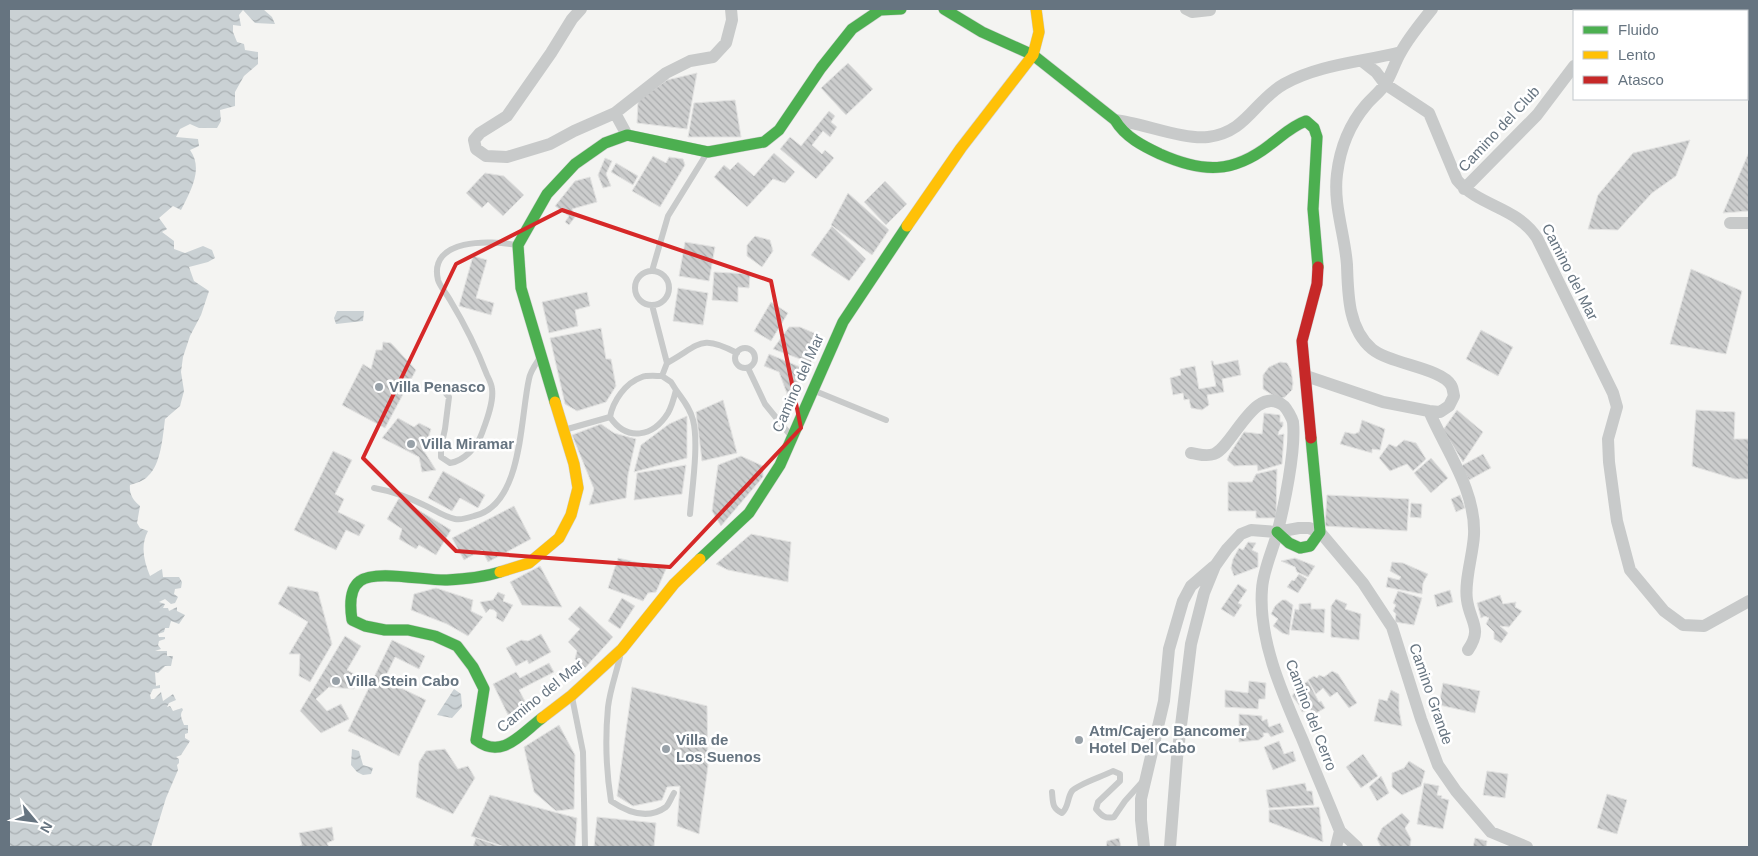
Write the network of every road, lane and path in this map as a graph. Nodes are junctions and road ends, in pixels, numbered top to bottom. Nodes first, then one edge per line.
1 (582, 9) edge
2 (731, 9) edge
3 (879, 9) edge
4 (902, 9) edge
5 (944, 9) edge
6 (1036, 9) edge
7 (1186, 9) edge
8 (1432, 9) edge
9 (1210, 10) dead end
10 (1401, 52) junction
11 (1033, 56) junction
12 (1362, 61) junction
13 (1573, 67) edge
14 (1385, 84) junction
15 (615, 113) junction
16 (1115, 120) junction
17 (627, 135) junction
18 (708, 152) junction
19 (1464, 189) junction
20 (1730, 223) dead end
21 (1749, 223) edge
22 (518, 245) junction
23 (652, 271) junction
24 (652, 305) junction
25 (737, 353) junction
26 (540, 355) junction
27 (667, 363) junction
28 (748, 368) junction
29 (662, 376) junction
30 (1306, 376) junction
31 (428, 385) dead end
32 (676, 390) junction
33 (814, 390) junction
34 (1429, 411) junction
35 (610, 417) junction
36 (886, 420) dead end
37 (563, 430) junction
38 (792, 437) junction
39 (1191, 453) dead end
40 (374, 488) dead end
41 (690, 514) dead end
42 (1277, 532) junction
43 (1320, 532) junction
44 (1215, 566) junction
45 (1749, 601) edge
46 (622, 649) junction
47 (1468, 650) dead end
48 (572, 695) junction
49 (1144, 780) junction
50 (1052, 792) dead end
51 (674, 794) dead end
52 (1340, 832) junction
53 (585, 847) edge
54 (1144, 847) edge
55 (1170, 847) edge
56 (1336, 847) edge
57 (1357, 847) edge
58 (1527, 847) edge

1 - 15 street
2 - 15 street
3 - 4 street
3 - 18 street
5 - 11 street
6 - 11 street
7 - 9 street
8 - 10 street
10 - 12 street
10 - 14 street
11 - 16 street
11 - 33 street, Camino del Mar
12 - 14 street
12 - 16 street
13 - 19 street, Camino del Club
14 - 19 street
14 - 34 street
15 - 17 street
16 - 30 street
17 - 18 street
17 - 22 street
18 - 23 lane
19 - 45 street, Camino del Mar
20 - 21 street
22 - 26 street, Camino del Mar
22 - 31 lane
23 - 24 lane
23 - 24 lane
24 - 27 lane
25 - 27 lane
25 - 28 lane
25 - 28 lane
26 - 37 street, Camino del Mar
26 - 40 lane
27 - 29 lane
28 - 38 lane
29 - 32 lane
29 - 35 lane
30 - 34 street
30 - 43 street
32 - 35 lane
32 - 41 lane
33 - 36 lane
33 - 38 street, Camino del Mar
34 - 47 street
35 - 37 lane
37 - 48 street, Camino del Mar
38 - 46 street, Camino del Mar
39 - 42 street, Camino del Cerro
42 - 43 street
42 - 43 street
42 - 44 street
42 - 52 street, Camino del Cerro
43 - 58 street, Camino Grande
44 - 49 street
44 - 55 street
46 - 48 street, Camino del Mar
46 - 51 lane
48 - 53 lane
49 - 50 lane
49 - 54 street
52 - 56 street
52 - 57 street

